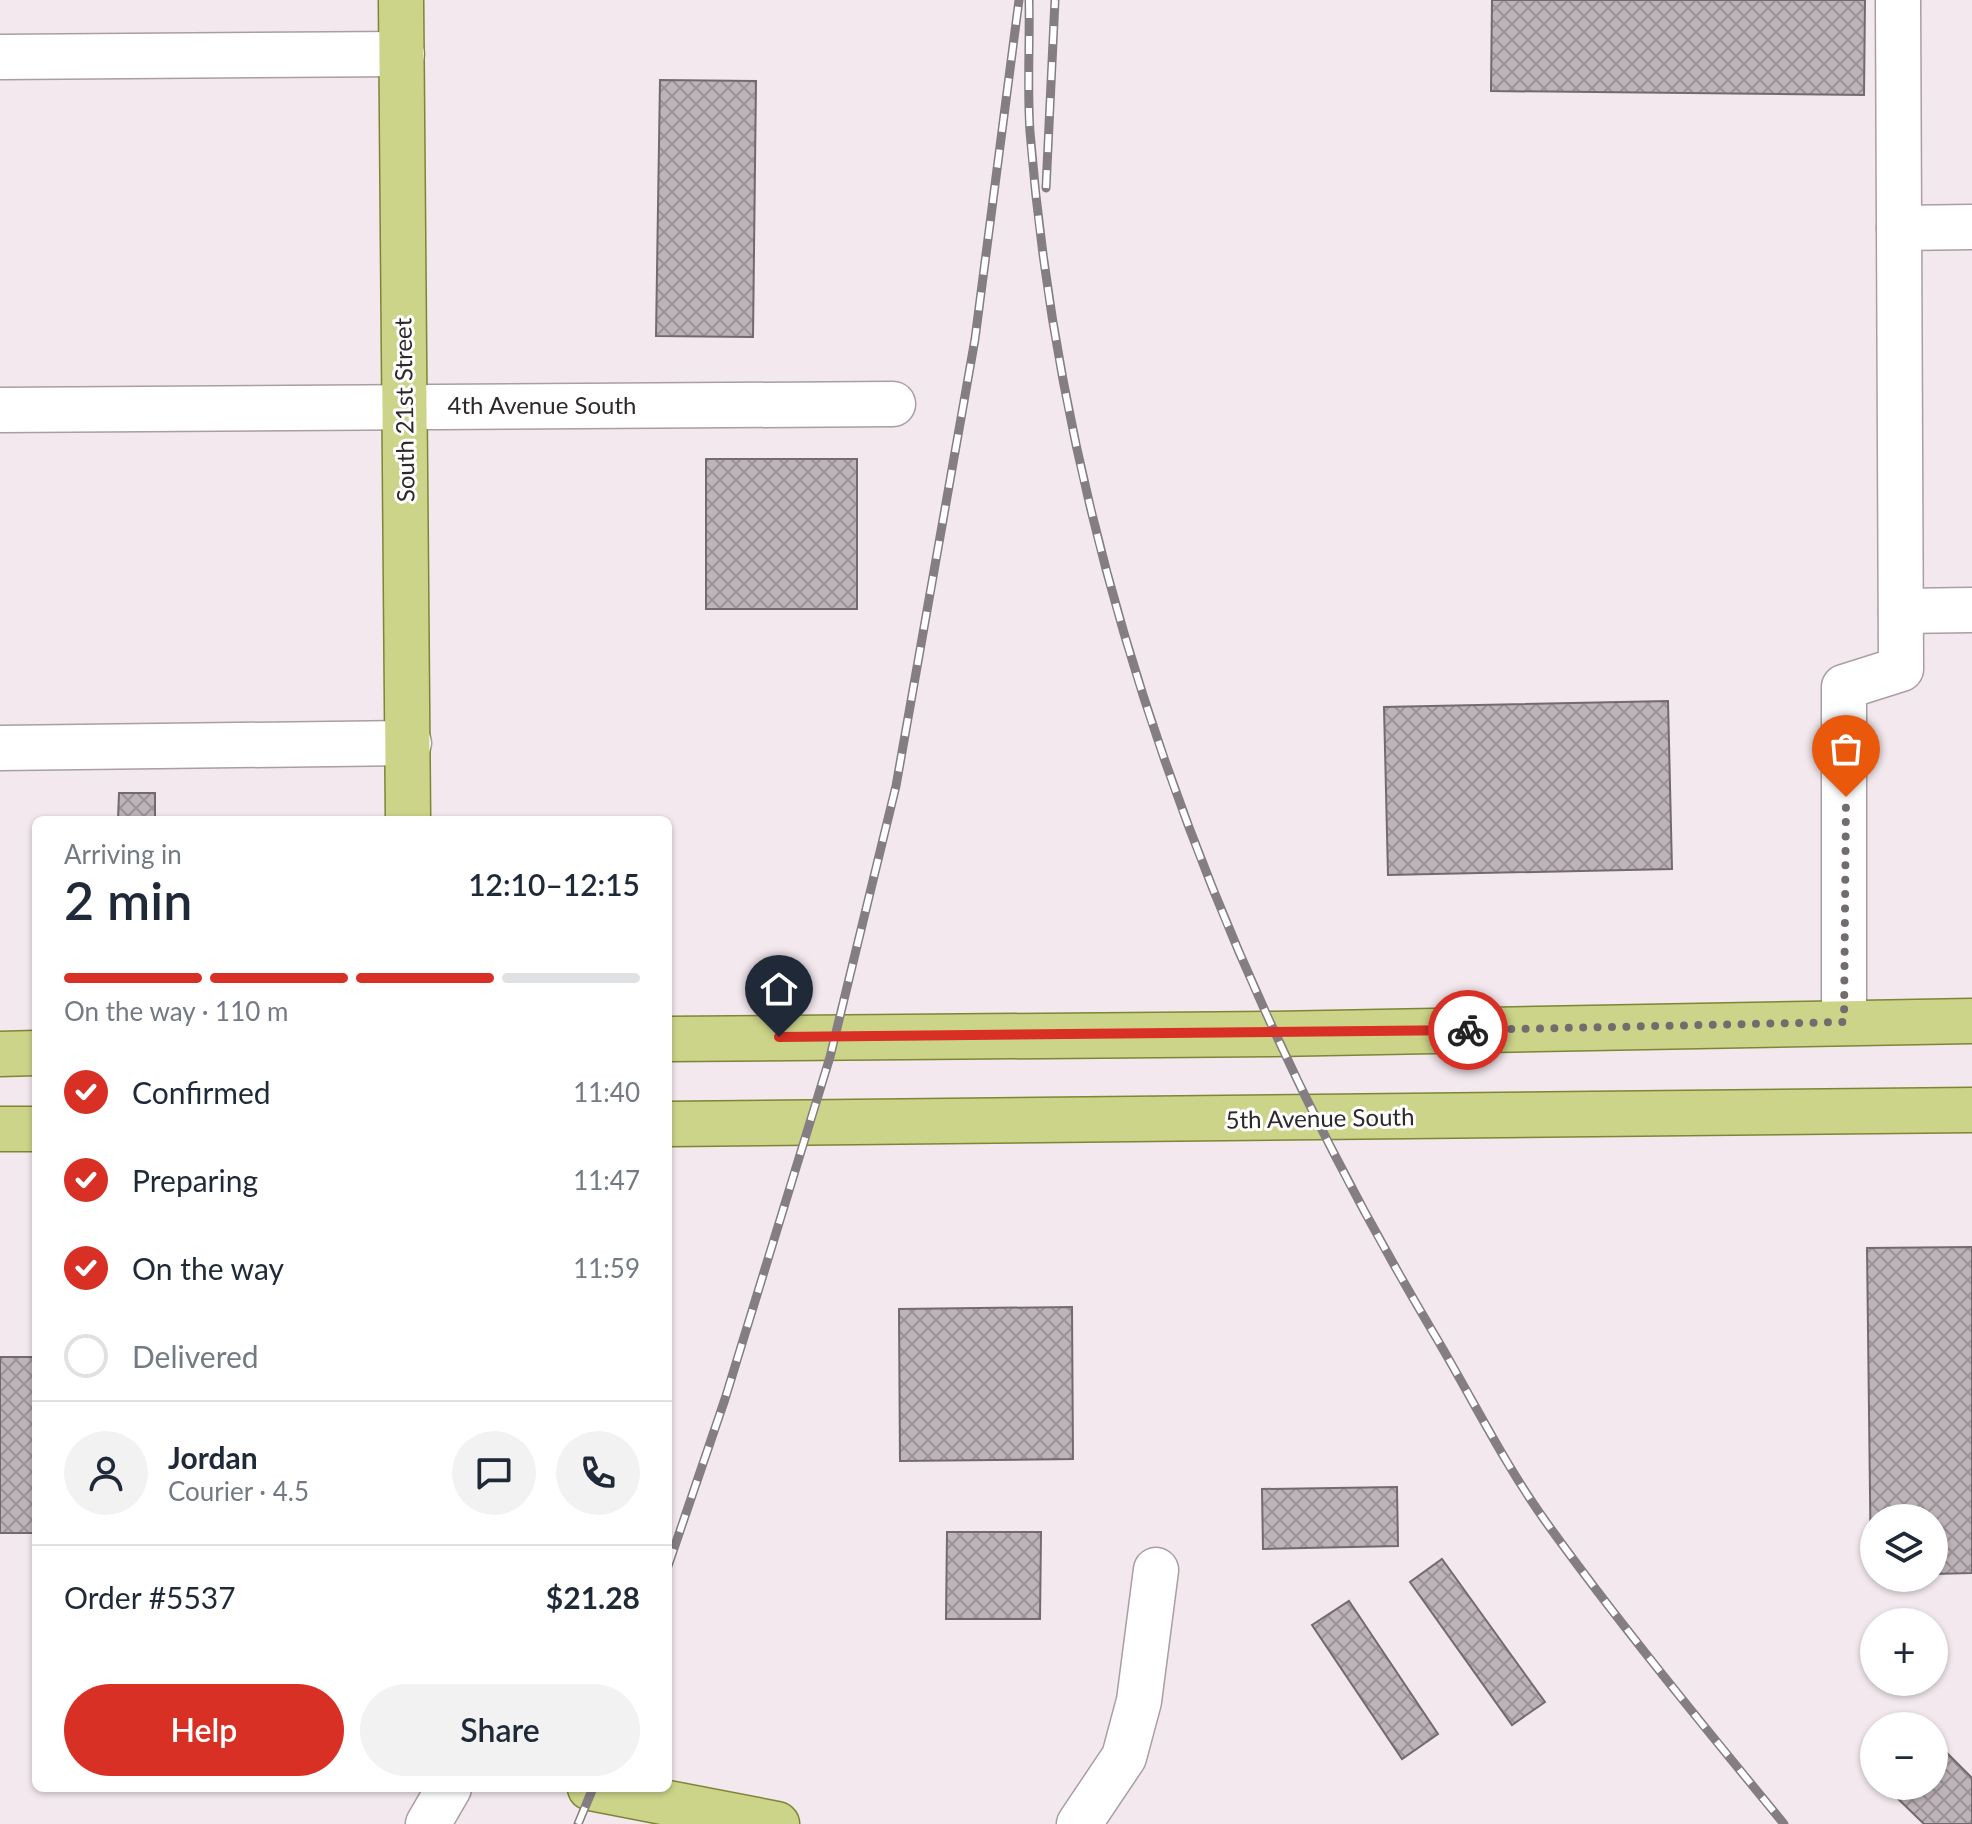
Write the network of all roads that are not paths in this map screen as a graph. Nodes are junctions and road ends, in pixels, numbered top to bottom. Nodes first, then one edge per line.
1 (401, 0) edge
2 (1898, 0) edge
3 (402, 54) junction
4 (0, 57) edge
5 (1972, 227) edge
6 (1899, 228) junction
7 (893, 404) dead end
8 (405, 407) junction
9 (0, 410) edge
10 (1972, 610) edge
11 (1901, 611) junction
12 (409, 743) junction
13 (0, 748) edge
14 (408, 816) edge
15 (1972, 1021) edge
16 (1844, 1022) junction
17 (672, 1039) edge
18 (32, 1053) edge
19 (0, 1054) edge
20 (1972, 1110) edge
21 (672, 1124) edge
22 (0, 1129) edge
23 (32, 1129) edge
24 (1156, 1570) dead end
25 (447, 1792) edge
26 (611, 1792) edge
27 (428, 1824) edge
28 (777, 1824) edge
29 (1079, 1824) edge

1 - 3 main road, South 21st Street
2 - 6 street
3 - 4 street
3 - 8 main road, South 21st Street
5 - 6 street
6 - 11 street
7 - 8 street, 4th Avenue South
8 - 9 street, 4th Avenue South
8 - 12 main road, South 21st Street
10 - 11 street
11 - 16 street
12 - 13 street
12 - 14 main road, South 21st Street
15 - 16 main road
16 - 17 main road
18 - 19 main road
20 - 21 main road, 5th Avenue South
22 - 23 main road
24 - 29 street
25 - 27 street
26 - 28 main road

